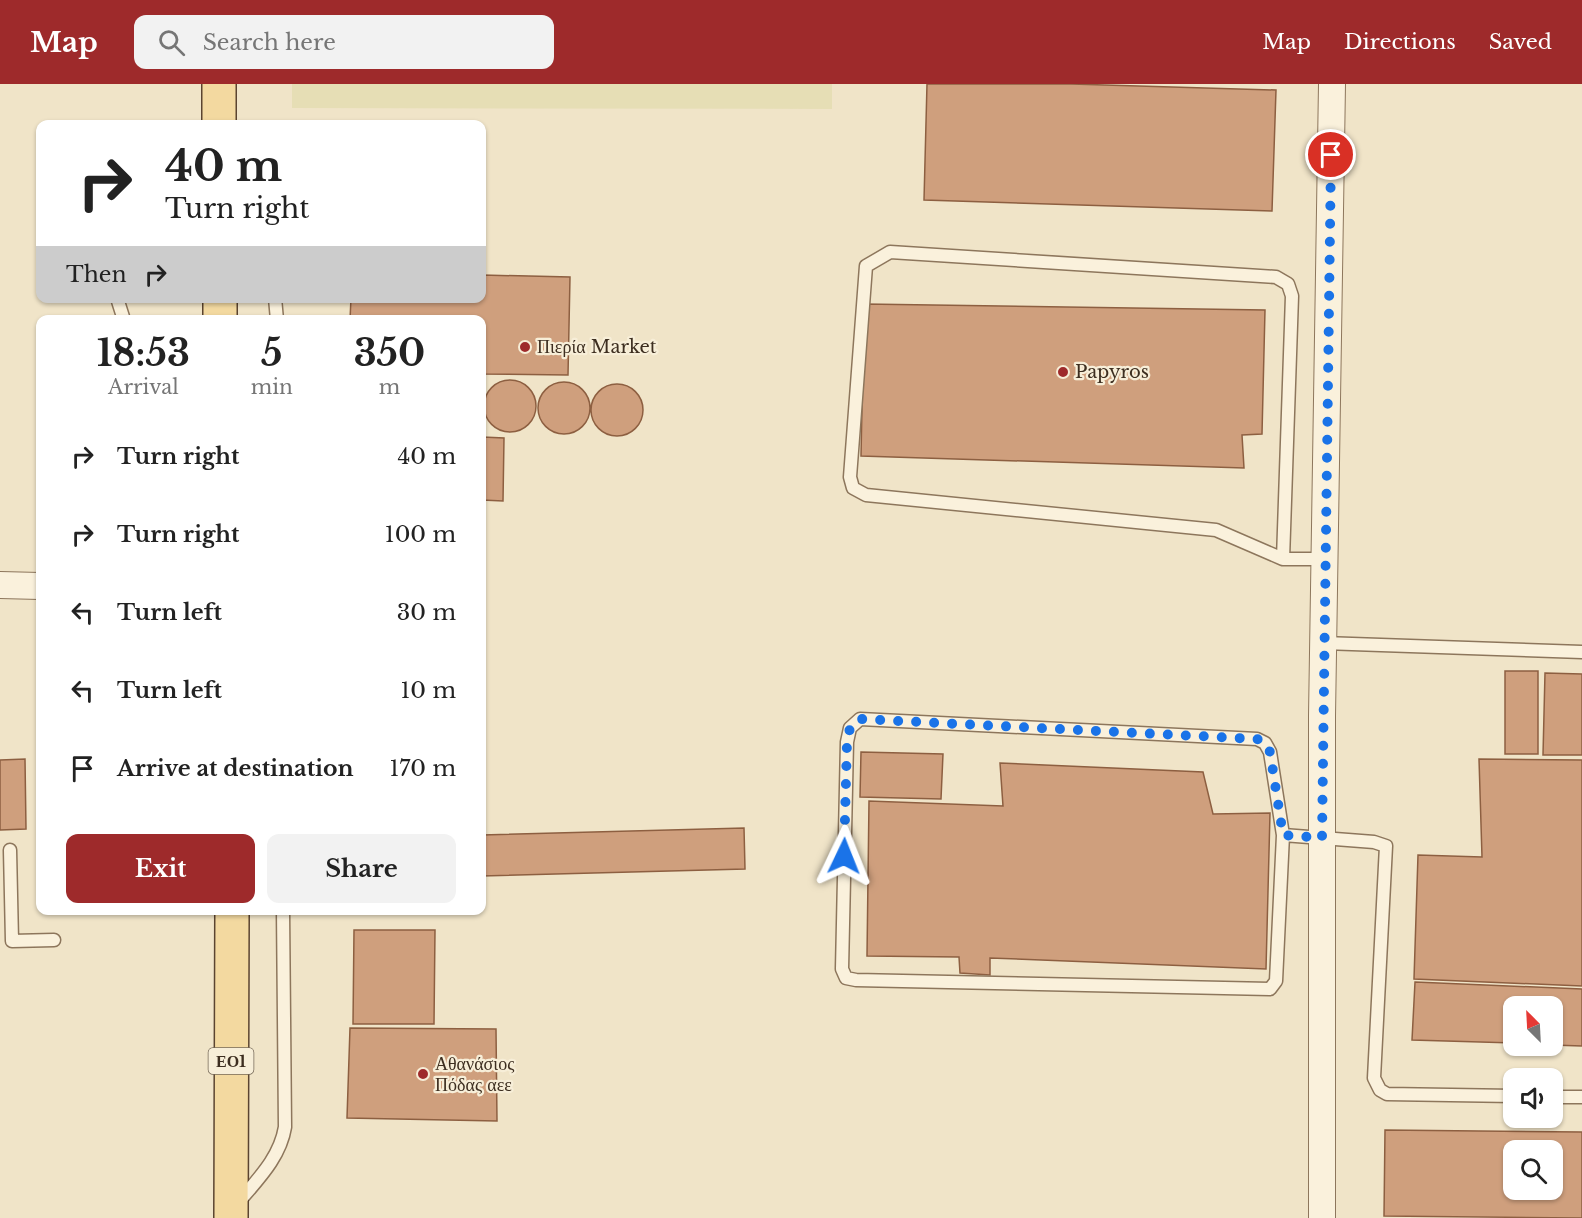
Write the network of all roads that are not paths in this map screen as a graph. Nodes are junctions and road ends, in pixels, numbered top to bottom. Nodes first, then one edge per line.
1 (219, 84) edge
2 (1332, 84) edge
3 (219, 120) edge
4 (1283, 559) junction
5 (1324, 559) junction
6 (0, 585) edge
7 (36, 586) edge
8 (1323, 644) junction
9 (1582, 652) edge
10 (1283, 835) junction
11 (1322, 838) junction
12 (10, 850) dead end
13 (232, 915) edge
14 (283, 915) edge
15 (54, 940) dead end
16 (1503, 1096) edge
17 (1563, 1097) edge
18 (1582, 1097) edge
19 (231, 1215) edge
20 (1322, 1218) edge

1 - 3 main road
2 - 5 street
4 - 4 lane
4 - 5 lane
5 - 8 street
6 - 7 street
8 - 9 lane
8 - 11 street
10 - 10 lane
10 - 11 lane
11 - 16 lane
11 - 20 street
12 - 15 lane
13 - 19 main road, ΕΟ1
14 - 19 lane
17 - 18 lane

